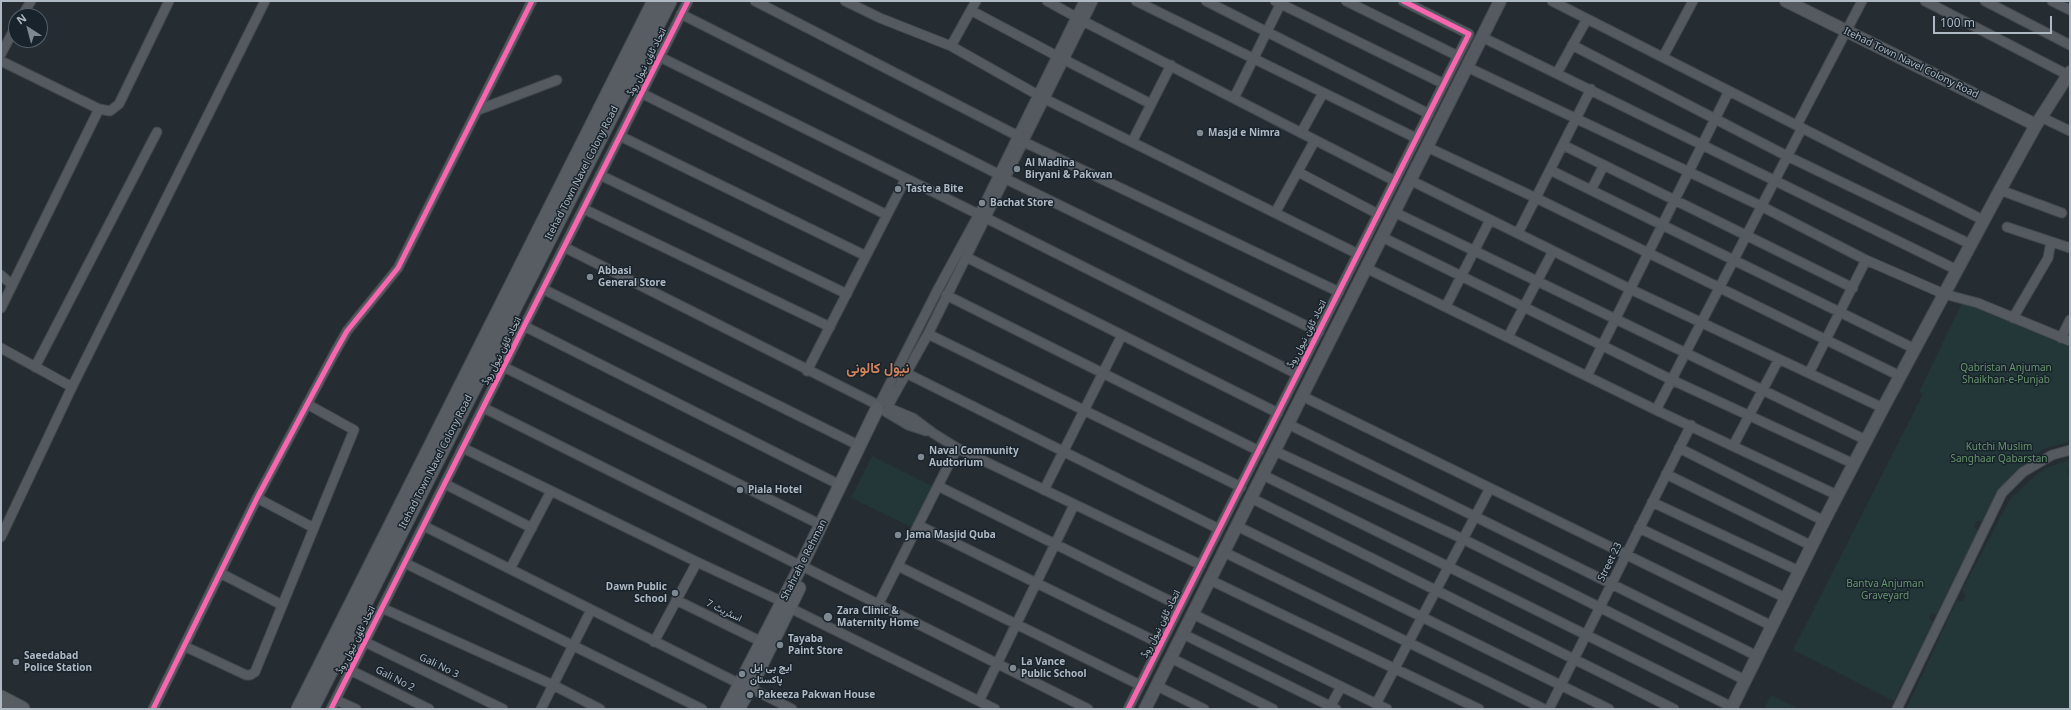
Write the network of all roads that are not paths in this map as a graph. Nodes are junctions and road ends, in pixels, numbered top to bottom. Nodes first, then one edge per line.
1 (169, 1) edge
2 (265, 1) edge
3 (532, 1) edge
4 (655, 1) edge
5 (669, 1) edge
6 (688, 1) edge
7 (755, 1) edge
8 (844, 1) edge
9 (976, 1) edge
10 (1047, 1) edge
11 (1084, 1) edge
12 (1093, 1) edge
13 (1136, 1) edge
14 (1206, 1) edge
15 (1346, 1) edge
16 (1403, 1) edge
17 (1500, 1) edge
18 (1552, 1) edge
19 (1693, 1) edge
20 (1786, 1) edge
21 (1862, 1) edge
22 (1925, 1) edge
23 (1985, 1) edge
24 (2052, 1) edge
25 (1279, 2) edge
26 (2070, 10) edge
27 (972, 11) junction
28 (681, 14) junction
29 (1079, 19) junction
30 (1587, 19) junction
31 (1846, 31) junction
32 (1267, 32) junction
33 (5, 37) edge
34 (1482, 37) junction
35 (1572, 45) junction
36 (2070, 45) edge
37 (952, 46) junction
38 (1, 54) edge
39 (1458, 56) junction
40 (660, 57) junction
41 (1663, 57) junction
42 (1060, 58) junction
43 (1253, 59) junction
44 (1, 61) edge
45 (1171, 65) junction
46 (1467, 67) junction
47 (1557, 73) junction
48 (2069, 75) edge
49 (557, 80) dead end
50 (1444, 84) junction
51 (1591, 89) junction
52 (1729, 91) junction
53 (641, 93) junction
54 (1322, 93) junction
55 (1041, 97) junction
56 (1234, 98) junction
57 (1151, 104) junction
58 (99, 109) junction
59 (478, 110) junction
60 (1429, 114) junction
61 (1577, 118) junction
62 (1716, 118) junction
63 (2039, 121) junction
64 (1799, 126) junction
65 (2070, 131) edge
66 (157, 132) dead end
67 (1301, 133) junction
68 (620, 136) junction
69 (1416, 138) junction
70 (1021, 139) junction
71 (1315, 140) junction
72 (1132, 142) junction
73 (1563, 145) junction
74 (1427, 146) junction
75 (1703, 146) junction
76 (1787, 156) junction
77 (1604, 165) junction
78 (1550, 170) junction
79 (1298, 172) junction
80 (1689, 172) junction
81 (600, 175) junction
82 (1002, 176) junction
83 (905, 180) junction
84 (1410, 180) junction
85 (1394, 181) junction
86 (1774, 181) junction
87 (1591, 190) junction
88 (2000, 190) junction
89 (1536, 198) junction
90 (1675, 200) junction
91 (1761, 206) junction
92 (584, 209) junction
93 (1394, 212) junction
94 (1275, 213) junction
95 (2062, 213) dead end
96 (1378, 214) junction
97 (887, 215) junction
98 (982, 216) junction
99 (1490, 220) junction
100 (1983, 220) junction
101 (1663, 224) junction
102 (2007, 227) dead end
103 (1518, 234) junction
104 (1747, 235) junction
105 (1382, 237) junction
106 (2051, 242) junction
107 (1970, 244) junction
108 (564, 248) junction
109 (2070, 248) edge
110 (1474, 251) junction
111 (1554, 251) junction
112 (1358, 254) junction
113 (1648, 254) junction
114 (866, 256) junction
115 (966, 257) junction
116 (1734, 260) junction
117 (1866, 260) junction
118 (1366, 268) junction
119 (1957, 270) junction
120 (1, 275) edge
121 (1462, 276) junction
122 (1538, 282) junction
123 (12, 286) junction
124 (1719, 288) junction
125 (1853, 288) junction
126 (543, 289) junction
127 (1630, 289) junction
128 (1339, 292) junction
129 (847, 294) junction
130 (1944, 294) junction
131 (946, 295) junction
132 (1446, 306) junction
133 (1525, 307) junction
134 (1, 308) edge
135 (1840, 312) junction
136 (2013, 318) junction
137 (1616, 320) junction
138 (2070, 320) edge
139 (1701, 322) junction
140 (524, 326) junction
141 (830, 327) junction
142 (1319, 332) junction
143 (928, 334) junction
144 (1122, 335) junction
145 (1508, 336) junction
146 (1826, 340) junction
147 (2066, 340) edge
148 (1603, 345) junction
149 (1, 348) edge
150 (1915, 349) junction
151 (1686, 353) junction
152 (1779, 359) junction
153 (35, 367) junction
154 (504, 367) junction
155 (807, 371) junction
156 (1102, 373) junction
157 (1809, 373) junction
158 (906, 374) junction
159 (1297, 374) junction
160 (1587, 376) junction
161 (1900, 376) junction
162 (1672, 380) junction
163 (72, 387) junction
164 (1762, 390) junction
165 (1302, 396) junction
166 (307, 404) junction
167 (484, 408) junction
168 (883, 408) junction
169 (1883, 408) junction
170 (1083, 410) junction
171 (1656, 410) junction
172 (1278, 413) junction
173 (1749, 416) junction
174 (1288, 424) junction
175 (1691, 426) junction
176 (1866, 440) junction
177 (860, 446) junction
178 (1733, 446) junction
179 (463, 448) junction
180 (958, 448) junction
181 (1679, 448) junction
182 (2070, 450) edge
183 (1258, 451) junction
184 (1275, 451) junction
185 (1063, 452) junction
186 (1854, 464) junction
187 (1666, 474) junction
188 (1263, 475) junction
189 (445, 484) junction
190 (840, 485) junction
191 (938, 486) junction
192 (1240, 487) junction
193 (1490, 488) junction
194 (1044, 490) junction
195 (551, 491) junction
196 (1837, 495) junction
197 (257, 498) junction
198 (1251, 498) junction
199 (1652, 502) junction
200 (1074, 505) junction
201 (1475, 516) junction
202 (1824, 521) junction
203 (821, 525) junction
204 (918, 525) junction
205 (424, 526) junction
206 (1237, 526) junction
207 (314, 528) junction
208 (532, 528) junction
209 (1639, 528) junction
210 (1219, 529) junction
211 (1, 537) edge
212 (1463, 539) junction
213 (1055, 544) junction
214 (1812, 546) junction
215 (1224, 552) junction
216 (1626, 555) junction
217 (696, 562) junction
218 (405, 563) junction
219 (1201, 565) junction
220 (898, 566) junction
221 (1448, 566) junction
222 (805, 568) junction
223 (510, 569) junction
224 (1799, 571) junction
225 (220, 573) junction
226 (1210, 580) junction
227 (1036, 583) junction
228 (1612, 584) junction
229 (1436, 590) junction
230 (1786, 598) junction
231 (676, 600) junction
232 (282, 605) junction
233 (786, 605) junction
234 (878, 605) junction
235 (1180, 606) junction
236 (1600, 607) junction
237 (382, 608) junction
238 (591, 610) junction
239 (1193, 614) junction
240 (1422, 617) junction
241 (1016, 624) junction
242 (1772, 626) junction
243 (1183, 634) junction
244 (1586, 635) junction
245 (364, 642) junction
246 (654, 642) junction
247 (762, 642) junction
248 (1408, 643) junction
249 (1161, 644) junction
250 (184, 646) junction
251 (574, 646) junction
252 (1757, 656) junction
253 (1170, 658) junction
254 (1574, 659) junction
255 (997, 664) junction
256 (1394, 668) junction
257 (350, 670) junction
258 (1745, 680) junction
259 (553, 685) junction
260 (1140, 685) junction
261 (1561, 685) junction
262 (745, 686) junction
263 (1157, 686) junction
264 (1341, 687) junction
265 (1, 698) edge
266 (336, 700) junction
267 (979, 701) junction
268 (1376, 704) junction
269 (1332, 708) edge
270 (1731, 708) edge
271 (22, 709) edge
272 (153, 709) edge
273 (299, 709) edge
274 (311, 709) edge
275 (331, 709) edge
276 (356, 709) edge
277 (429, 709) edge
278 (503, 709) edge
279 (541, 709) edge
280 (600, 709) edge
281 (702, 709) edge
282 (727, 709) edge
283 (738, 709) edge
284 (792, 709) edge
285 (995, 709) edge
286 (1088, 709) edge
287 (1128, 709) edge
288 (1145, 709) edge
289 (1204, 709) edge
290 (1273, 709) edge
291 (1387, 709) edge
292 (1479, 709) edge
293 (1544, 709) edge
294 (1549, 709) edge
295 (1608, 709) edge
296 (1674, 709) edge
297 (1897, 709) edge

1 - 58 street
2 - 163 street
3 - 59 street
4 - 273 main road, Itehad Town Navel Colony Road
5 - 274 main road, Itehad Town Navel Colony Road
6 - 28 street, اتحاد ٹاؤن نیول روڈ
7 - 70 street
8 - 37 street
9 - 27 street
10 - 29 street
11 - 29 street
12 - 29 street
13 - 43 street
14 - 32 street
15 - 39 street
16 - 39 street, اتحاد ٹاؤن نیول روڈ
17 - 34 street
18 - 30 street
19 - 41 street
20 - 31 street, Itehad Town Navel Colony Road
21 - 31 street
22 - 48 street
23 - 36 street
24 - 26 street
25 - 32 street
25 - 50 street
27 - 37 street
27 - 42 street
28 - 40 street, اتحاد ٹاؤن نیول روڈ
28 - 82 street
29 - 42 street
29 - 45 street
30 - 35 street
30 - 41 street
31 - 63 street, Itehad Town Navel Colony Road
31 - 64 street
32 - 43 street
32 - 60 street
33 - 38 street
34 - 46 street
34 - 47 street
35 - 47 street
35 - 62 street
37 - 55 street
39 - 50 street, اتحاد ٹاؤن نیول روڈ
40 - 53 street, اتحاد ٹاؤن نیول روڈ
40 - 83 street
41 - 52 street
42 - 55 street
42 - 57 street
43 - 54 street
43 - 56 street
44 - 58 street
45 - 56 street
45 - 57 street
46 - 61 street
46 - 74 street
47 - 51 street
48 - 63 street
49 - 59 street
50 - 60 street, اتحاد ٹاؤن نیول روڈ
51 - 61 street
51 - 75 street
52 - 62 street
52 - 64 street
53 - 68 street, اتحاد ٹاؤن نیول روڈ
53 - 97 street
54 - 67 street
54 - 69 street
55 - 70 street
55 - 72 street
56 - 67 street
57 - 72 street
58 - 123 street
59 - 166 street
60 - 69 street, اتحاد ٹاؤن نیول روڈ
61 - 73 street
61 - 80 street
62 - 75 street
62 - 76 street
63 - 65 street
63 - 88 street
64 - 76 street
64 - 100 street
66 - 153 street
67 - 71 street
68 - 81 street, اتحاد ٹاؤن نیول روڈ
68 - 114 street
69 - 85 street, اتحاد ٹاؤن نیول روڈ
70 - 82 street
70 - 128 street
71 - 79 street
71 - 85 street
72 - 94 street
73 - 77 street
73 - 78 street
74 - 84 street
74 - 89 street
75 - 80 street
75 - 86 street
76 - 86 street
76 - 107 street
77 - 87 street
77 - 90 street
78 - 87 street
78 - 89 street
79 - 94 street
79 - 96 street
80 - 90 street
80 - 91 street
81 - 92 street, اتحاد ٹاؤن نیول روڈ
81 - 129 street
82 - 98 street
82 - 142 street
83 - 97 street
83 - 98 street
84 - 93 street
84 - 99 street
85 - 96 street, اتحاد ٹاؤن نیول روڈ
86 - 91 street
86 - 119 street
87 - 101 street
88 - 95 street
88 - 100 street
89 - 103 street
89 - 113 street
90 - 101 street
90 - 104 street
91 - 104 street
91 - 117 street
92 - 108 street, اتحاد ٹاؤن نیول روڈ
92 - 141 street
93 - 105 street
93 - 110 street
94 - 112 street
96 - 112 street, اتحاد ٹاؤن نیول روڈ
97 - 114 street
98 - 115 street
98 - 159 street
98 - 168 street
99 - 103 street
99 - 110 street
100 - 107 street
101 - 113 street
101 - 116 street
102 - 106 street
103 - 111 street
104 - 116 street
104 - 125 street
105 - 118 street
105 - 121 street
106 - 109 street
106 - 136 street
107 - 119 street
108 - 126 street, اتحاد ٹاؤن نیول روڈ
108 - 155 street
110 - 121 street
110 - 122 street
111 - 122 street
111 - 127 street
112 - 128 street, اتحاد ٹاؤن نیول روڈ
113 - 124 street
113 - 127 street
114 - 129 street
115 - 131 street
115 - 144 street
116 - 124 street
116 - 135 street
117 - 125 street
117 - 130 street
118 - 132 street
118 - 165 street
119 - 130 street
120 - 123 street
121 - 132 street
121 - 133 street
122 - 133 street
122 - 137 street
123 - 134 street
124 - 139 street
124 - 146 street
125 - 135 street
126 - 140 street, اتحاد ٹاؤن نیول روڈ
126 - 177 street
127 - 137 street
127 - 139 street
128 - 142 street, اتحاد ٹاؤن نیول روڈ
129 - 141 street
130 - 136 street
130 - 150 street
131 - 143 street
131 - 156 street
132 - 145 street
133 - 145 street
133 - 148 street
135 - 146 street
135 - 150 street
136 - 147 street
137 - 148 street
137 - 151 street
138 - 147 street
139 - 151 street
139 - 152 street
140 - 154 street, اتحاد ٹاؤن نیول روڈ
140 - 190 street
141 - 155 street
142 - 159 street, اتحاد ٹاؤن نیول روڈ
143 - 158 street
143 - 170 street
144 - 156 street
144 - 172 street
145 - 160 street
146 - 157 street
146 - 161 street
148 - 160 street
148 - 162 street
149 - 153 street
150 - 161 street
151 - 162 street
151 - 164 street
152 - 157 street
152 - 164 street
153 - 163 street
154 - 167 street, اتحاد ٹاؤن نیول روڈ
154 - 203 street
155 - 168 street
156 - 170 street
156 - 183 street
157 - 169 street
158 - 168 street
158 - 185 street
159 - 172 street, اتحاد ٹاؤن نیول روڈ
160 - 171 street
161 - 169 street
162 - 171 street
162 - 173 street
163 - 211 street
164 - 173 street
164 - 176 street
165 - 174 street
165 - 193 street
166 - 197 street
166 - 207 street
167 - 179 street, اتحاد ٹاؤن نیول روڈ
167 - 222 street
168 - 177 main road, Shahrah e Rehman
168 - 180 street
168 - 222 main road, Shahrah e Rehman
169 - 176 street
170 - 185 street
170 - 192 street
171 - 175 street
172 - 183 street, اتحاد ٹاؤن نیول روڈ
173 - 178 street
173 - 186 street
174 - 184 street
174 - 201 street
175 - 178 street
175 - 181 street, Street 23
176 - 186 street
177 - 190 main road, Shahrah e Rehman
178 - 196 street
179 - 189 street, اتحاد ٹاؤن نیول روڈ
179 - 195 street
180 - 191 street
180 - 194 street
181 - 187 street, Street 23
181 - 202 street
182 - 297 street
183 - 192 street, اتحاد ٹاؤن نیول روڈ
184 - 188 street
184 - 212 street
185 - 194 street
185 - 210 street
186 - 196 street
187 - 199 street, Street 23
187 - 214 street
188 - 198 street
188 - 221 street
189 - 205 street, اتحاد ٹاؤن نیول روڈ
189 - 208 street
190 - 203 main road, Shahrah e Rehman
191 - 204 street
191 - 213 street
192 - 210 street, اتحاد ٹاؤن نیول روڈ
193 - 201 street
193 - 216 street
194 - 200 street
195 - 208 street
195 - 217 street
196 - 202 street
197 - 207 street
197 - 225 street
198 - 206 street
198 - 229 street
199 - 209 street, Street 23
199 - 224 street
200 - 213 street
200 - 219 street
201 - 212 street
201 - 228 street
202 - 214 street
203 - 222 main road, Shahrah e Rehman
204 - 220 street
204 - 227 street
205 - 218 street, اتحاد ٹاؤن نیول روڈ
205 - 223 street
206 - 215 street
206 - 240 street
207 - 232 street
208 - 223 street
209 - 216 street, Street 23
209 - 230 street
210 - 219 street, اتحاد ٹاؤن نیول روڈ
212 - 221 street
212 - 236 street
213 - 227 street
213 - 235 street
214 - 224 street
215 - 226 street
215 - 248 street
216 - 228 street, Street 23
216 - 242 street
217 - 231 street
217 - 233 street
218 - 237 street, اتحاد ٹاؤن نیول روڈ
218 - 251 street
219 - 235 street, اتحاد ٹاؤن نیول روڈ
220 - 234 street
220 - 241 street
221 - 229 street
221 - 244 street
222 - 233 main road, Shahrah e Rehman
222 - 234 street
223 - 238 street
224 - 230 street
225 - 232 street
225 - 250 street
226 - 239 street
226 - 256 street
227 - 241 street
227 - 249 street
228 - 236 street, Street 23
228 - 252 street
229 - 240 street
229 - 254 street
230 - 242 street
231 - 246 street
231 - 247 street, اسٹریٹ 7
232 - 250 street
233 - 247 main road, Shahrah e Rehman
233 - 262 main road, Shahrah e Rehman
233 - 267 street
234 - 255 street
235 - 249 street, اتحاد ٹاؤن نیول روڈ
236 - 244 street, Street 23
236 - 258 street
237 - 245 street, اتحاد ٹاؤن نیول روڈ
237 - 259 street
238 - 246 street
238 - 251 street
239 - 243 street
239 - 264 street
240 - 248 street
240 - 261 street
241 - 255 street
241 - 260 street
242 - 252 street
243 - 253 street
243 - 269 street
244 - 254 street, Street 23
244 - 270 street
245 - 257 street, اتحاد ٹاؤن نیول روڈ
245 - 278 street, Gali No 3
246 - 262 street
247 - 262 main road, Shahrah e Rehman
248 - 256 street
248 - 293 street
249 - 260 street, اتحاد ٹاؤن نیول روڈ
250 - 272 street
251 - 259 street
251 - 281 street
252 - 258 street
253 - 263 street
253 - 290 street
254 - 261 street, Street 23
254 - 296 street
255 - 267 street
255 - 286 street
256 - 268 street
256 - 292 street
257 - 266 street, اتحاد ٹاؤن نیول روڈ
257 - 277 street, Gali No 2
258 - 270 street
259 - 279 street
259 - 280 street
260 - 287 street, اتحاد ٹاؤن نیول روڈ
261 - 294 street, Street 23
261 - 295 street
262 - 282 main road, Shahrah e Rehman
262 - 283 main road, Shahrah e Rehman
262 - 284 street
263 - 288 street
263 - 289 street
264 - 268 street
264 - 269 street
265 - 271 highway
266 - 275 street, اتحاد ٹاؤن نیول روڈ
266 - 276 street
267 - 285 street
268 - 291 street

